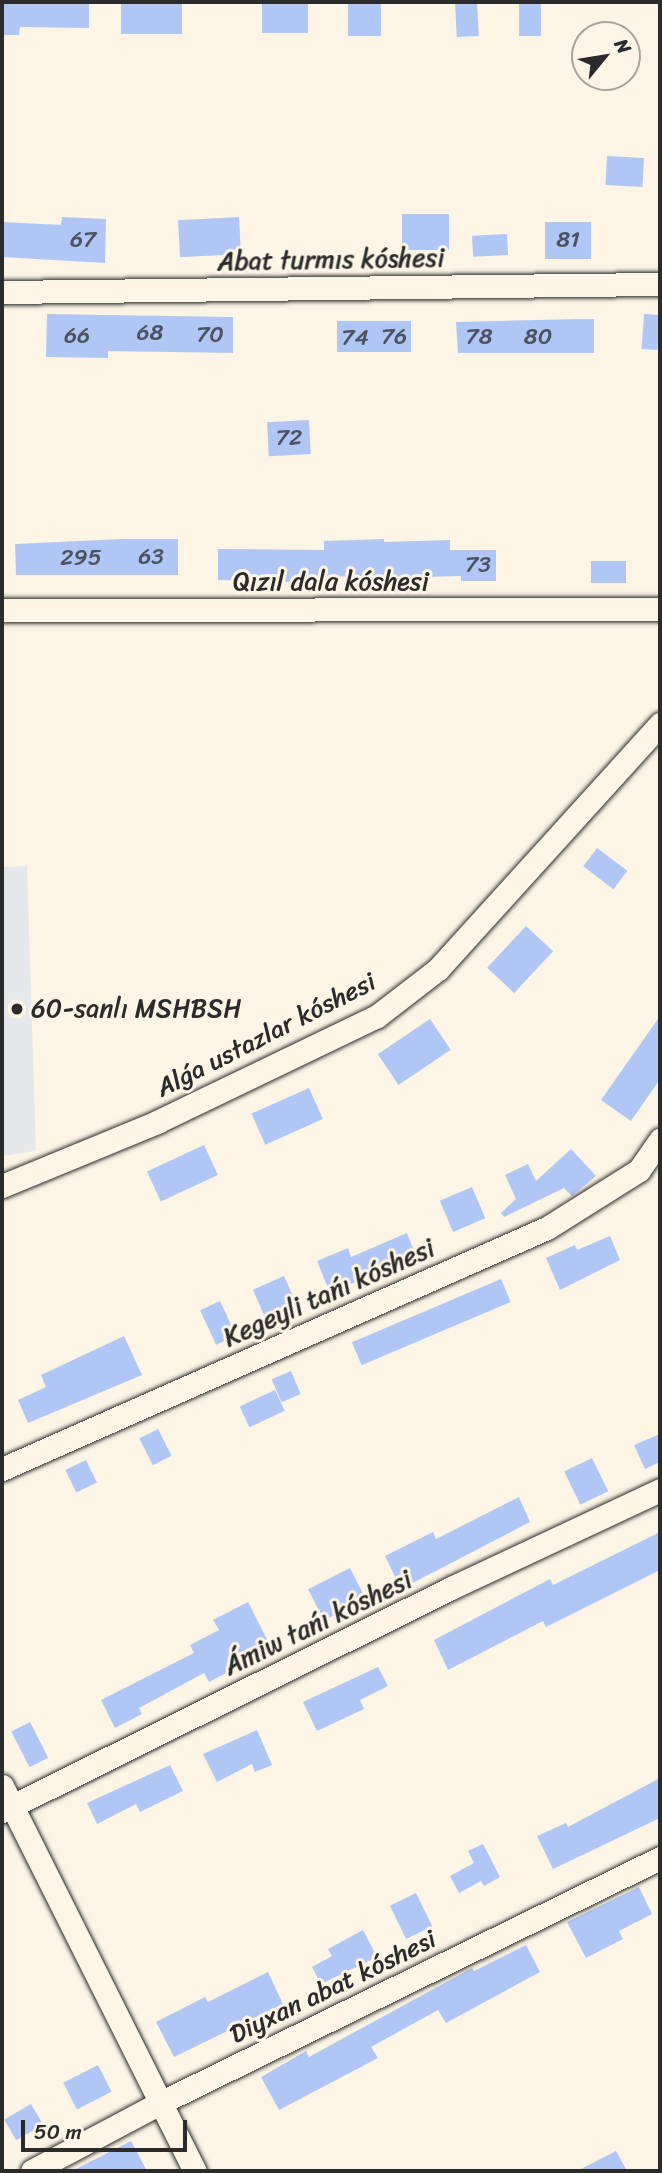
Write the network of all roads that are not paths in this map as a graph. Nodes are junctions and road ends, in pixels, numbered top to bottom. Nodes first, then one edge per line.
1 (660, 285) edge
2 (2, 292) edge
3 (660, 609) edge
4 (2, 610) edge
5 (660, 724) edge
6 (660, 1140) edge
7 (2, 1186) edge
8 (2, 1469) edge
9 (660, 1490) edge
10 (5, 1801) edge
11 (660, 1858) edge
12 (162, 2102) junction
13 (32, 2171) edge
14 (195, 2171) edge

1 - 2 street, Abat turmıs kóshesi
3 - 4 street, Qızıl dala kóshesi
5 - 7 street, Alǵa ustazlar kóshesi
6 - 8 street, Kegeyli tańı kóshesi
9 - 10 street, Ámiw tańı kóshesi
10 - 12 street
11 - 12 street, Diyxan abat kóshesi
12 - 13 street, Diyxan abat kóshesi
12 - 14 street

